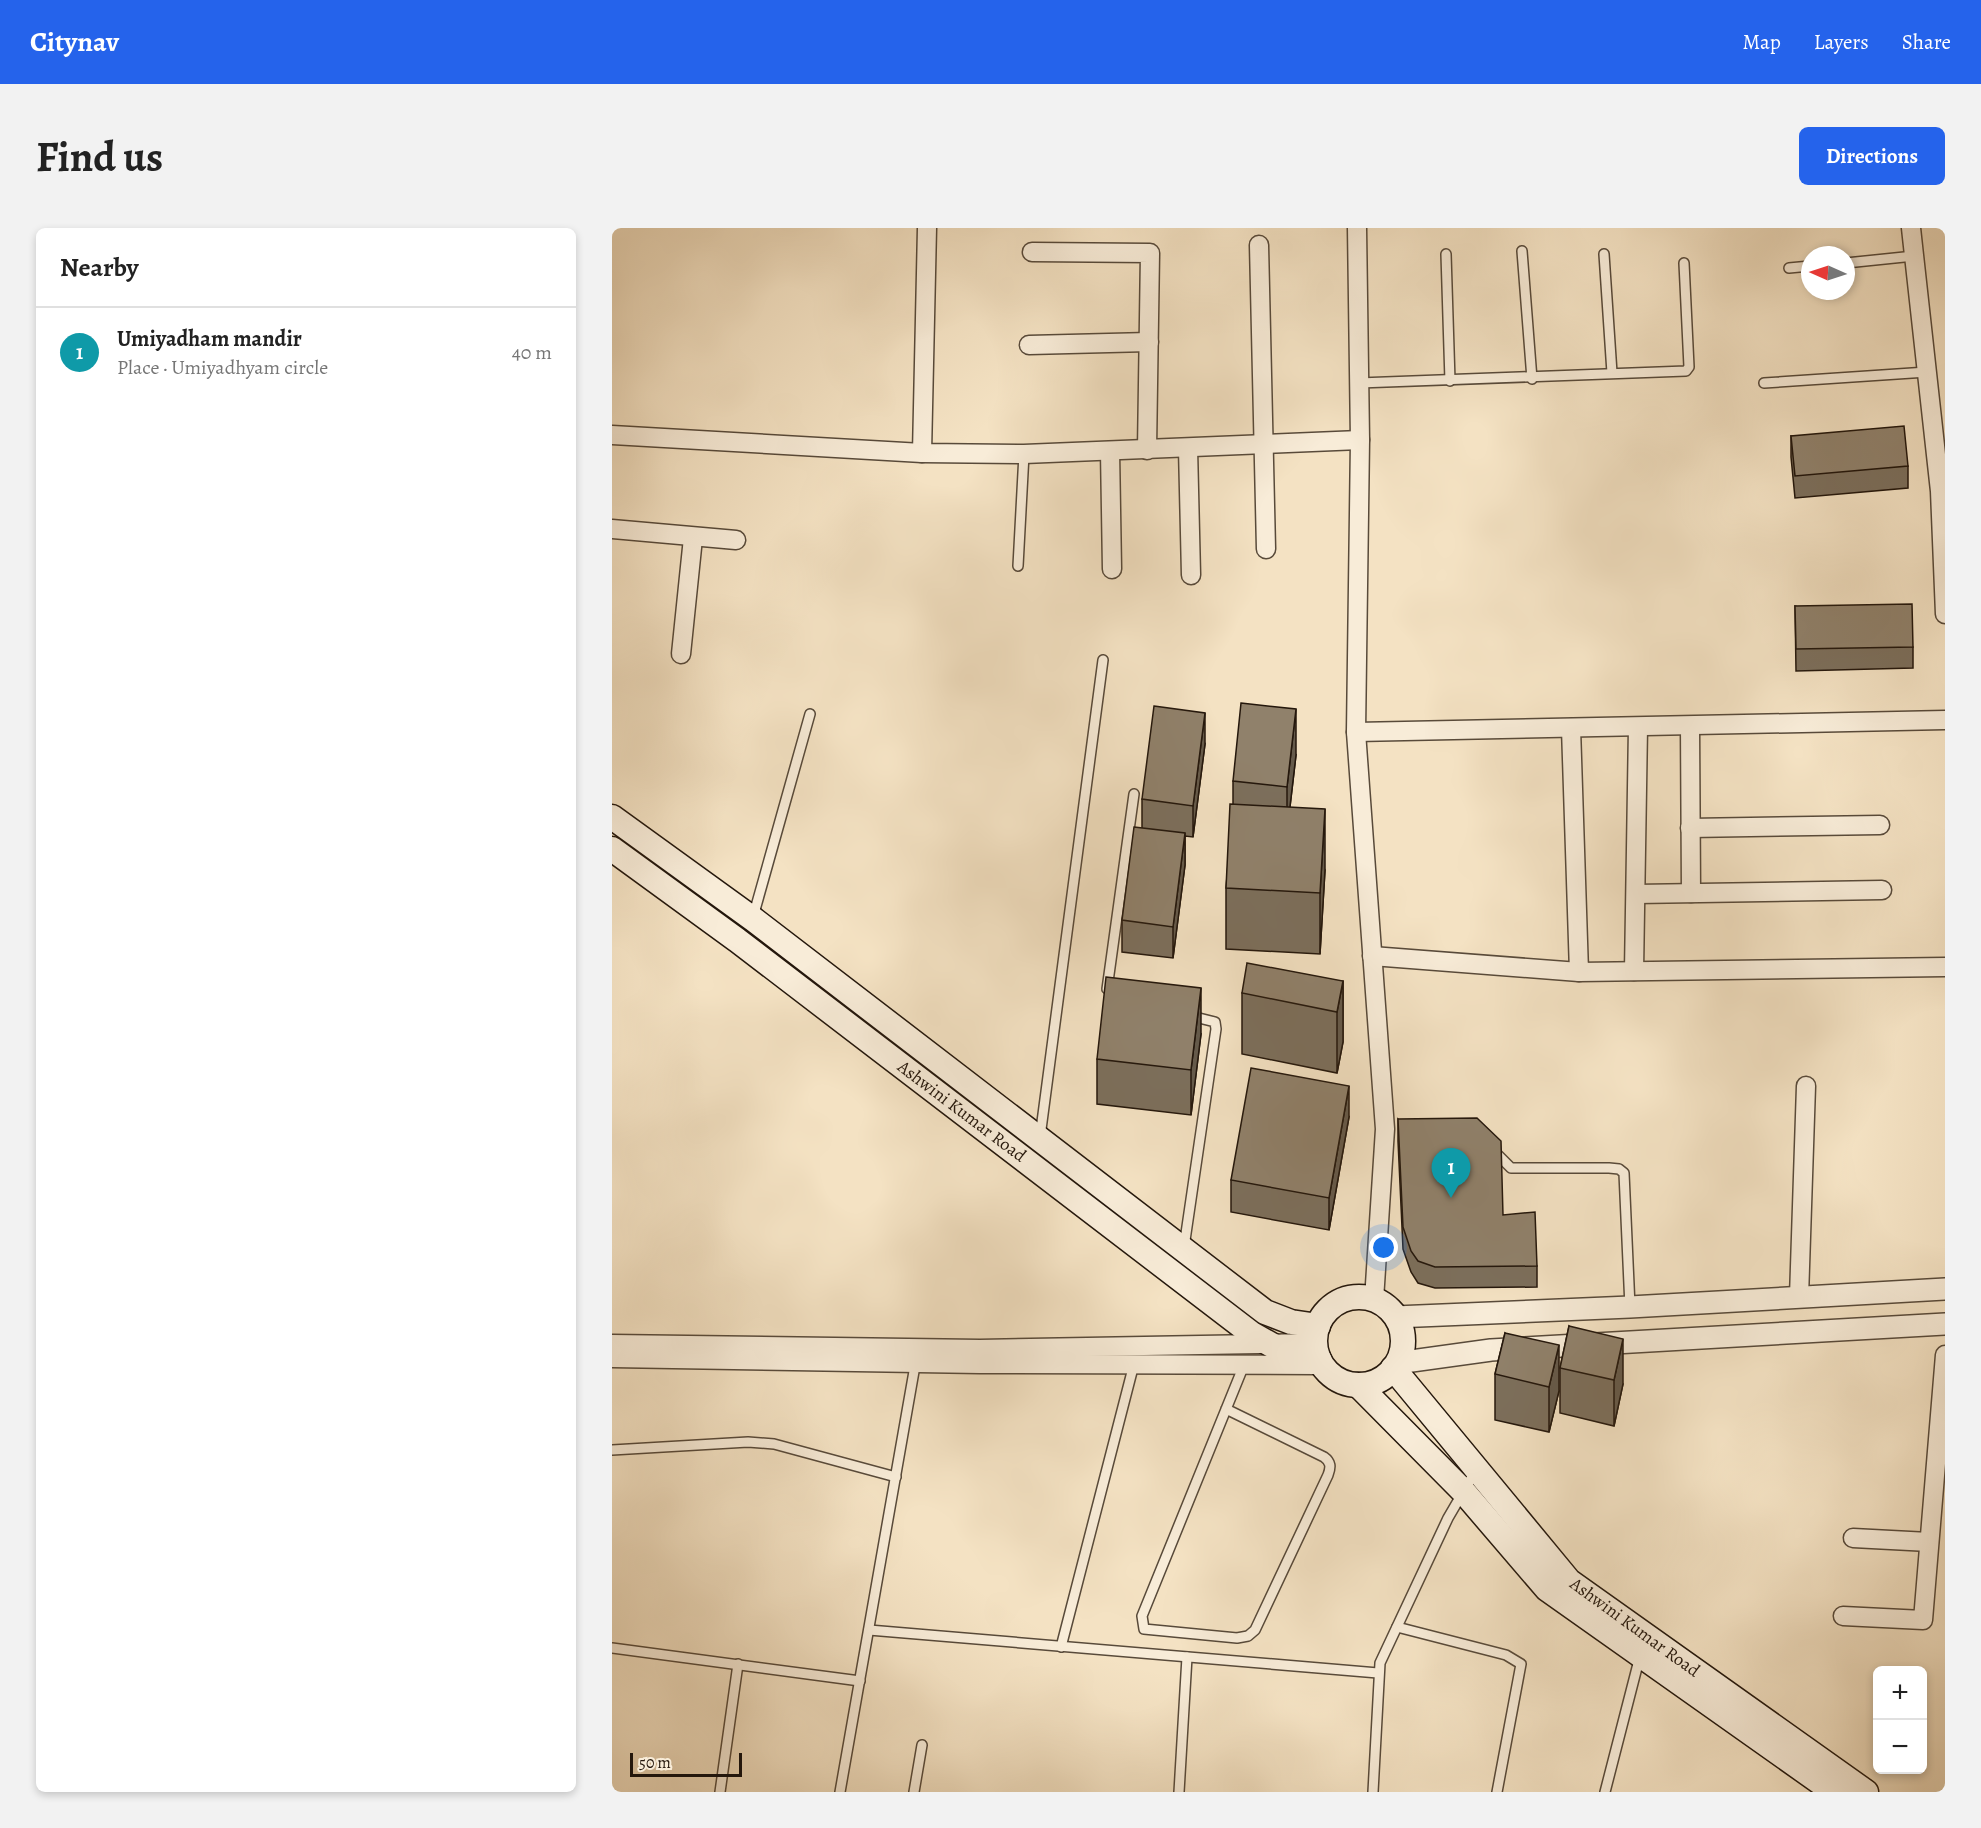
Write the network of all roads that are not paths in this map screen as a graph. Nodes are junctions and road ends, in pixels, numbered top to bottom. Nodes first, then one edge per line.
1 (927, 228) edge
2 (1357, 228) edge
3 (1911, 228) edge
4 (1259, 245) dead end
5 (1522, 251) dead end
6 (1032, 252) dead end
7 (1446, 254) dead end
8 (1604, 254) dead end
9 (1914, 256) junction
10 (1684, 262) dead end
11 (1855, 262) edge
12 (1801, 267) edge
13 (1789, 268) dead end
14 (1149, 342) junction
15 (1029, 345) dead end
16 (1927, 372) junction
17 (1612, 374) junction
18 (1532, 379) junction
19 (1450, 381) junction
20 (1764, 382) dead end
21 (1359, 383) junction
22 (612, 435) edge
23 (1360, 440) junction
24 (1264, 445) junction
25 (1188, 448) junction
26 (1147, 450) junction
27 (1110, 451) junction
28 (922, 453) junction
29 (1024, 454) junction
30 (1943, 490) edge
31 (612, 529) edge
32 (693, 538) junction
33 (736, 540) dead end
34 (1266, 549) dead end
35 (1018, 566) dead end
36 (1112, 569) dead end
37 (1191, 575) dead end
38 (1945, 614) edge
39 (681, 654) dead end
40 (1103, 660) dead end
41 (810, 714) dead end
42 (1945, 720) edge
43 (1690, 726) junction
44 (1638, 727) junction
45 (1571, 728) junction
46 (1356, 732) junction
47 (1134, 794) dead end
48 (612, 817) edge
49 (1880, 825) dead end
50 (1690, 828) junction
51 (612, 849) edge
52 (1882, 890) dead end
53 (1691, 893) junction
54 (1636, 894) junction
55 (753, 919) junction
56 (1372, 956) junction
57 (1945, 967) edge
58 (1634, 971) junction
59 (1579, 972) junction
60 (1111, 998) edge
61 (1176, 1013) edge
62 (1806, 1086) dead end
63 (1040, 1139) junction
64 (1488, 1143) edge
65 (1184, 1250) junction
66 (1945, 1289) edge
67 (1799, 1298) junction
68 (1374, 1300) junction
69 (1630, 1307) junction
70 (1395, 1317) junction
71 (1945, 1324) edge
72 (612, 1344) edge
73 (1272, 1345) junction
74 (1318, 1348) junction
75 (917, 1355) junction
76 (1945, 1355) edge
77 (612, 1358) edge
78 (1134, 1364) junction
79 (1244, 1365) junction
80 (1395, 1365) junction
81 (1358, 1385) junction
82 (1226, 1409) junction
83 (612, 1450) edge
84 (1477, 1469) junction
85 (896, 1477) junction
86 (1463, 1491) junction
87 (1853, 1538) dead end
88 (1929, 1542) junction
89 (1843, 1616) dead end
90 (1397, 1627) junction
91 (869, 1630) junction
92 (1061, 1647) junction
93 (612, 1648) edge
94 (1640, 1656) junction
95 (1187, 1657) junction
96 (738, 1664) junction
97 (1378, 1673) junction
98 (860, 1681) junction
99 (922, 1745) dead end
100 (720, 1792) edge
101 (840, 1792) edge
102 (914, 1792) edge
103 (1179, 1792) edge
104 (1373, 1792) edge
105 (1497, 1792) edge
106 (1605, 1792) edge
107 (1834, 1792) edge
108 (1866, 1792) edge

1 - 28 street
2 - 21 street
3 - 9 street
4 - 24 street
5 - 18 lane
6 - 14 street
7 - 19 lane
8 - 17 lane
9 - 11 lane
9 - 16 street
10 - 17 lane
12 - 13 lane
14 - 15 street
14 - 26 street
16 - 20 lane
16 - 30 street
17 - 18 lane
18 - 19 lane
19 - 21 lane
21 - 23 street
22 - 28 street
23 - 24 street
23 - 46 street
24 - 25 street
24 - 34 street
25 - 26 street
25 - 37 street
26 - 27 street
27 - 29 street
27 - 36 street
28 - 29 street
29 - 35 lane
30 - 38 street
31 - 32 street
32 - 33 street
32 - 39 street
40 - 63 lane
41 - 55 lane
42 - 43 street
43 - 44 street
43 - 50 street
44 - 45 street
44 - 54 street
45 - 46 street
45 - 59 street
46 - 56 street
47 - 60 lane
48 - 55 main road, Ashwini Kumar Road
49 - 50 street
50 - 53 street
51 - 73 main road, Ashwini Kumar Road
52 - 53 street
53 - 54 street
54 - 58 street
55 - 63 main road, Ashwini Kumar Road
56 - 59 street
56 - 68 street
57 - 58 street
58 - 59 street
61 - 65 lane
62 - 67 street
63 - 65 main road, Ashwini Kumar Road
64 - 69 lane
65 - 74 main road, Ashwini Kumar Road
66 - 67 street
67 - 69 street
68 - 70 main road
68 - 74 main road
69 - 70 street
70 - 80 main road
71 - 80 street
72 - 75 street
73 - 74 main road, Ashwini Kumar Road
73 - 75 street
74 - 79 street
74 - 81 main road
75 - 77 street
75 - 78 street
75 - 85 lane
76 - 88 street
78 - 79 street
78 - 92 lane
79 - 82 lane
80 - 81 main road
80 - 84 main road, Ashwini Kumar Road
81 - 86 main road, Ashwini Kumar Road
82 - 82 lane
83 - 85 lane
84 - 86 lane
84 - 108 main road, Ashwini Kumar Road
85 - 91 lane
86 - 90 lane
86 - 94 main road, Ashwini Kumar Road
87 - 88 street
88 - 89 street
90 - 97 lane
90 - 105 lane
91 - 92 lane
91 - 98 lane
92 - 95 lane
93 - 96 lane
94 - 106 lane
94 - 107 main road, Ashwini Kumar Road
95 - 97 lane
95 - 103 lane
96 - 98 lane
96 - 100 lane
97 - 104 lane
98 - 101 lane
99 - 102 lane

